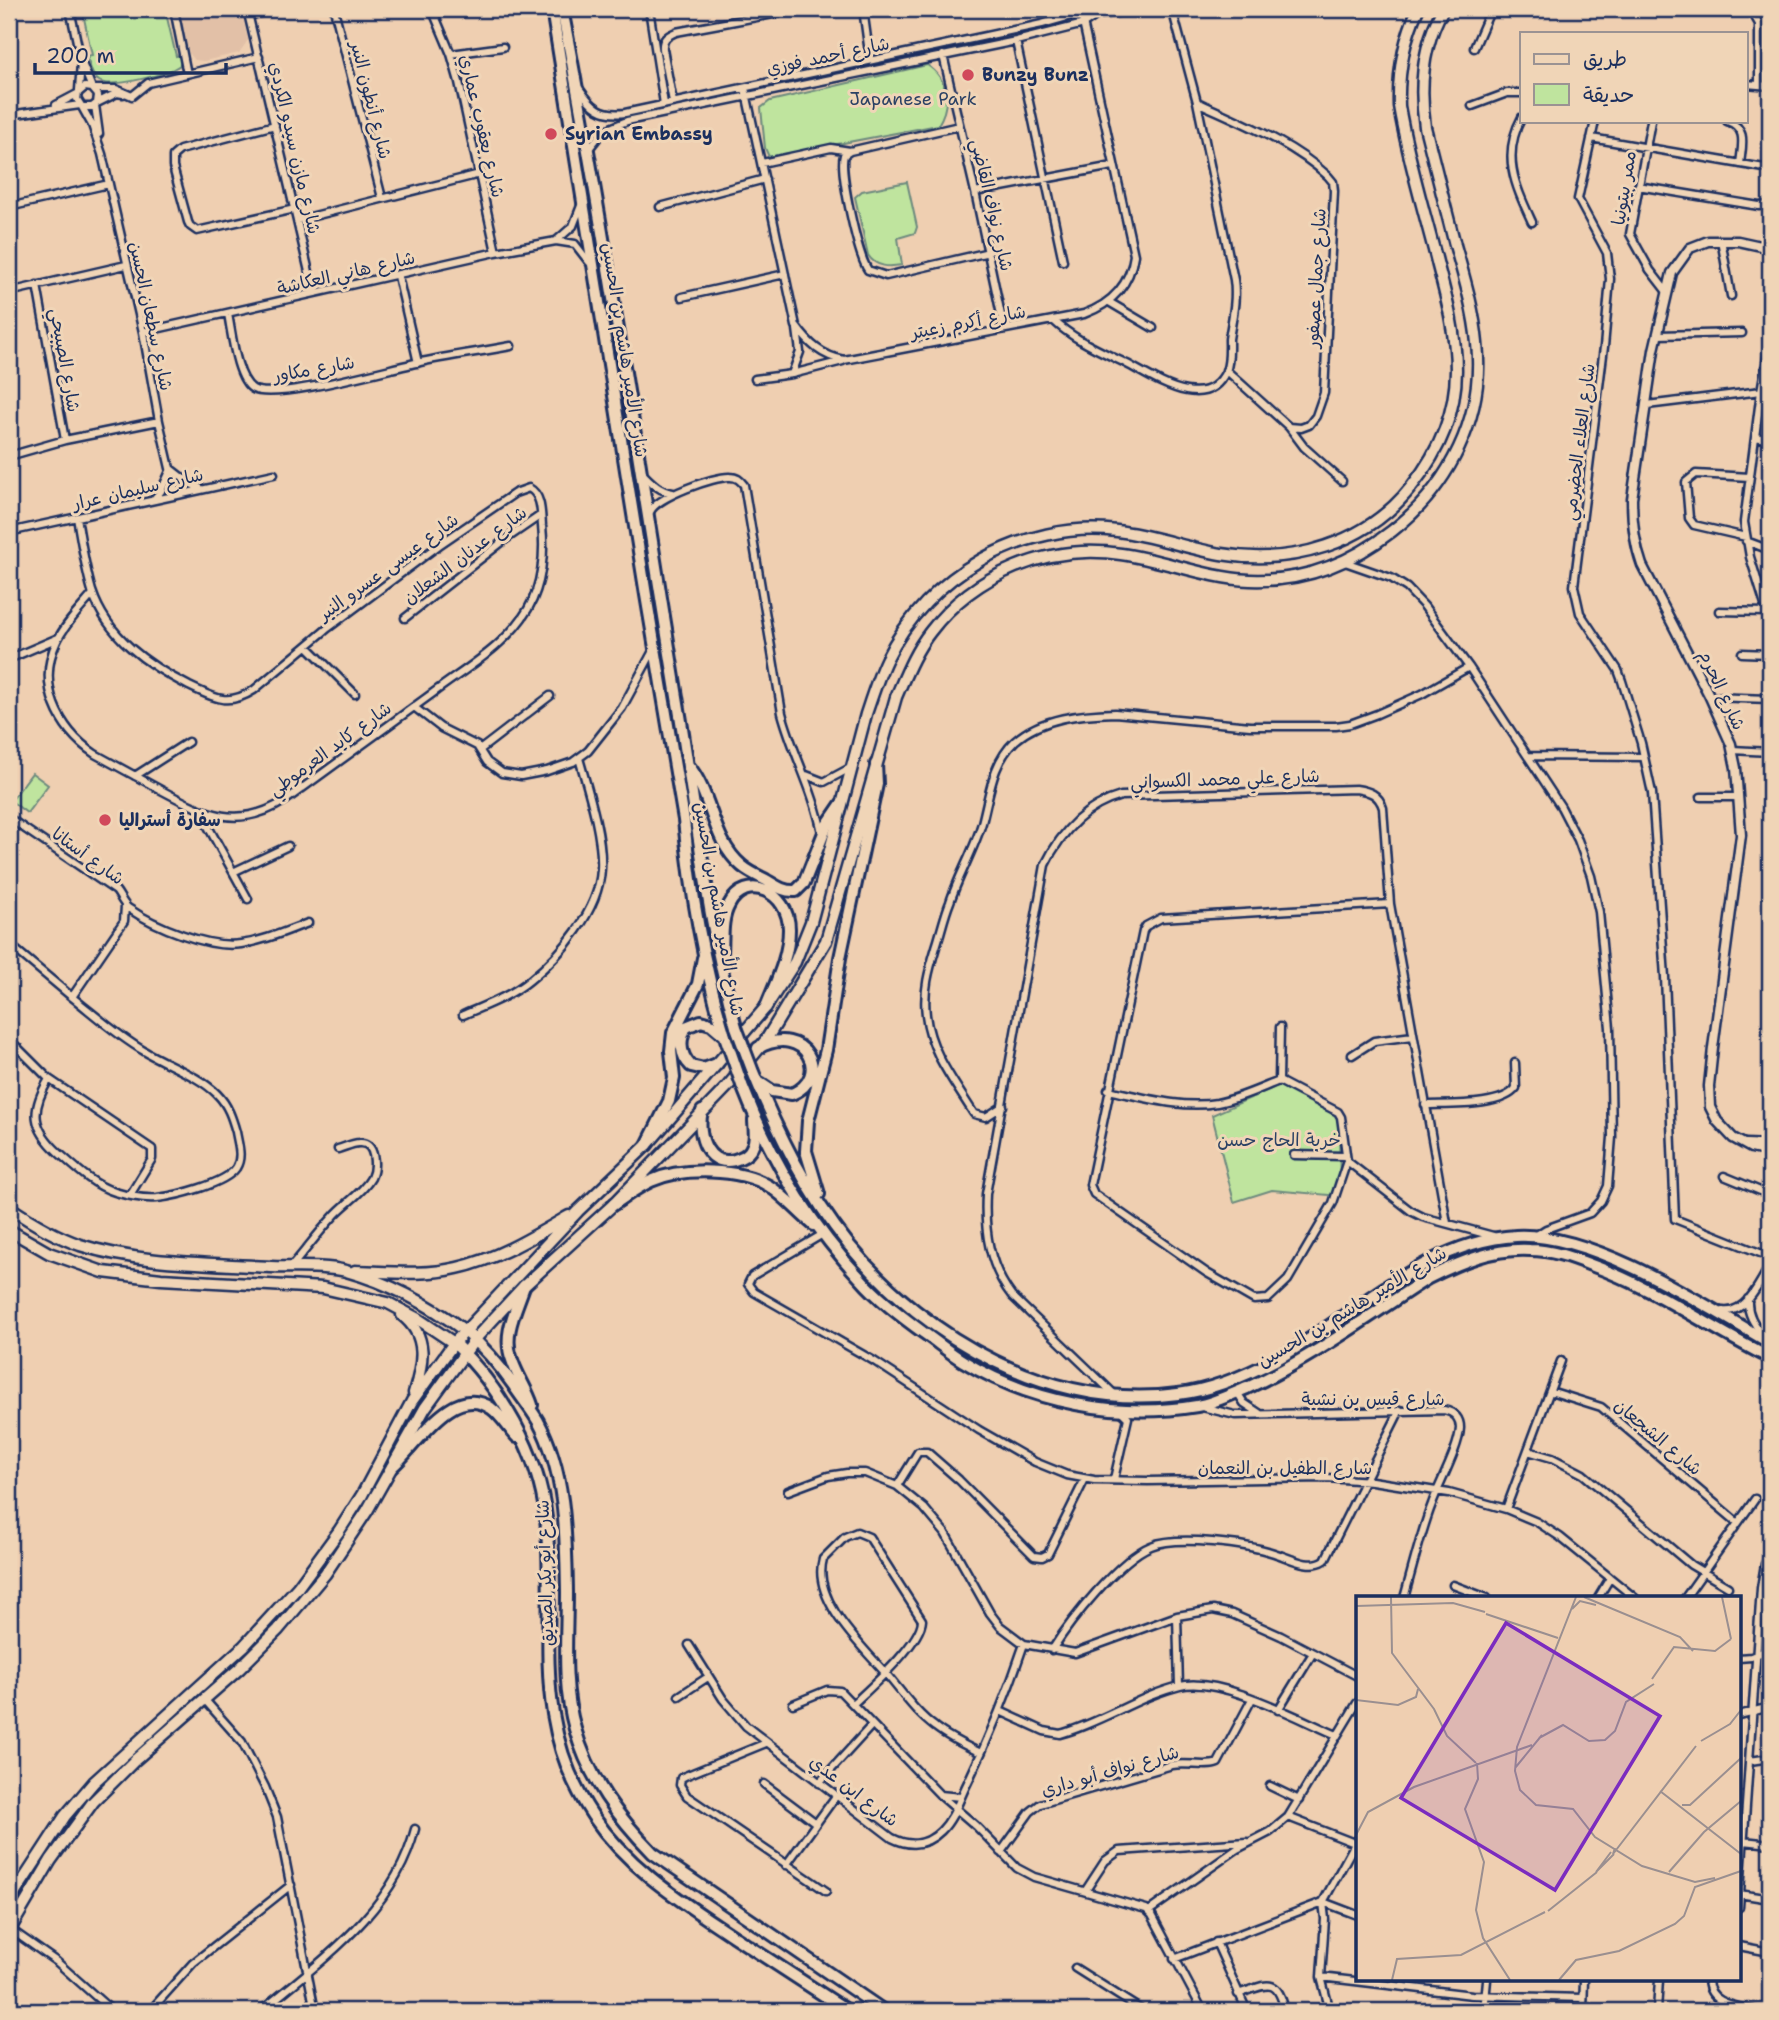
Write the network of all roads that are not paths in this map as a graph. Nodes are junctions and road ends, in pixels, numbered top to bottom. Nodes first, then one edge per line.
1 (70, 9) edge
2 (174, 9) edge
3 (274, 9) edge
4 (334, 9) edge
5 (432, 9) edge
6 (558, 9) edge
7 (649, 9) edge
8 (800, 9) edge
9 (863, 9) edge
10 (1150, 9) edge
11 (1168, 9) edge
12 (1418, 9) edge
13 (1443, 9) edge
14 (1491, 9) edge
15 (1745, 9) edge
16 (1080, 11) edge
17 (248, 12) edge
18 (1097, 15) junction
19 (1084, 24) junction
20 (1016, 41) junction
21 (941, 46) junction
22 (503, 47) dead end
23 (1474, 48) dead end
24 (451, 54) junction
25 (943, 56) junction
26 (259, 57) junction
27 (870, 60) junction
28 (81, 61) junction
29 (187, 74) junction
30 (576, 83) junction
31 (1748, 84) edge
32 (1759, 85) junction
33 (1770, 86) edge
34 (93, 88) junction
35 (745, 88) junction
36 (78, 92) junction
37 (1520, 93) edge
38 (132, 96) junction
39 (747, 98) junction
40 (673, 102) junction
41 (1197, 102) junction
42 (96, 104) junction
43 (664, 104) junction
44 (81, 106) junction
45 (1472, 106) dead end
46 (51, 107) junction
47 (625, 113) junction
48 (9, 115) edge
49 (627, 121) junction
50 (1520, 121) edge
51 (1595, 122) edge
52 (1651, 122) edge
53 (1729, 122) edge
54 (275, 125) junction
55 (959, 126) junction
56 (1591, 138) junction
57 (99, 143) junction
58 (1645, 148) junction
59 (587, 150) junction
60 (850, 151) junction
61 (762, 163) junction
62 (1740, 164) junction
63 (1113, 166) junction
64 (1770, 169) edge
65 (480, 174) junction
66 (765, 179) junction
67 (1044, 179) junction
68 (109, 184) junction
69 (1638, 186) junction
70 (975, 192) junction
71 (584, 196) junction
72 (382, 198) junction
73 (1770, 205) edge
74 (9, 207) edge
75 (660, 207) dead end
76 (295, 209) junction
77 (298, 220) junction
78 (1532, 222) dead end
79 (556, 241) junction
80 (1722, 246) junction
81 (1770, 248) edge
82 (496, 252) junction
83 (989, 252) junction
84 (1686, 253) junction
85 (1770, 254) edge
86 (1063, 261) dead end
87 (126, 265) junction
88 (596, 273) junction
89 (785, 274) junction
90 (398, 276) junction
91 (37, 285) junction
92 (9, 292) edge
93 (1667, 292) junction
94 (314, 293) junction
95 (682, 296) dead end
96 (1731, 296) dead end
97 (1109, 302) junction
98 (228, 314) junction
99 (1053, 320) junction
100 (796, 326) junction
101 (1153, 328) dead end
102 (1004, 329) junction
103 (143, 332) junction
104 (1742, 333) dead end
105 (1658, 335) junction
106 (1770, 341) edge
107 (510, 346) dead end
108 (1770, 346) edge
109 (844, 360) junction
110 (418, 363) junction
111 (1226, 370) junction
112 (792, 374) junction
113 (755, 379) dead end
114 (1761, 391) junction
115 (1647, 405) junction
116 (159, 421) junction
117 (1289, 427) junction
118 (1756, 438) junction
119 (65, 440) junction
120 (1770, 440) edge
121 (9, 456) edge
122 (171, 469) junction
123 (641, 472) junction
124 (274, 474) dead end
125 (1750, 477) junction
126 (1342, 481) dead end
127 (202, 489) junction
128 (176, 494) junction
129 (675, 494) junction
130 (152, 500) junction
131 (541, 515) junction
132 (76, 517) junction
133 (648, 517) junction
134 (9, 532) edge
135 (1746, 539) junction
136 (1770, 550) edge
137 (1345, 562) junction
138 (93, 594) junction
139 (1720, 611) dead end
140 (1767, 611) junction
141 (405, 618) dead end
142 (1770, 621) edge
143 (58, 638) junction
144 (307, 646) junction
145 (655, 647) junction
146 (1742, 653) dead end
147 (1770, 654) edge
148 (9, 659) edge
149 (1469, 667) junction
150 (643, 673) junction
151 (660, 677) junction
152 (355, 694) dead end
153 (550, 696) dead end
154 (1710, 697) junction
155 (1770, 699) edge
156 (414, 707) junction
157 (188, 742) dead end
158 (481, 749) junction
159 (1732, 750) junction
160 (1770, 752) edge
161 (1528, 756) junction
162 (1644, 757) junction
163 (579, 758) junction
164 (687, 764) junction
165 (876, 764) junction
166 (852, 767) junction
167 (804, 774) junction
168 (135, 776) junction
169 (1700, 797) dead end
170 (1738, 797) junction
171 (842, 803) junction
172 (199, 810) junction
173 (9, 818) edge
174 (823, 835) junction
175 (288, 846) dead end
176 (233, 873) junction
177 (248, 899) dead end
178 (1390, 904) junction
179 (125, 906) junction
180 (308, 923) dead end
181 (9, 944) edge
182 (705, 952) junction
183 (721, 967) junction
184 (72, 997) junction
185 (766, 1007) junction
186 (463, 1015) dead end
187 (1280, 1027) dead end
188 (1413, 1036) junction
189 (725, 1037) junction
190 (9, 1039) edge
191 (758, 1048) junction
192 (1352, 1055) dead end
193 (1515, 1063) dead end
194 (717, 1064) junction
195 (754, 1076) junction
196 (49, 1079) junction
197 (1279, 1081) junction
198 (1108, 1090) junction
199 (1003, 1105) junction
200 (1425, 1105) junction
201 (702, 1111) junction
202 (753, 1114) junction
203 (1743, 1144) junction
204 (646, 1145) junction
205 (1770, 1145) edge
206 (338, 1149) dead end
207 (1770, 1152) edge
208 (1294, 1156) dead end
209 (1346, 1158) junction
210 (1724, 1176) dead end
211 (130, 1195) junction
212 (1770, 1195) edge
213 (614, 1204) junction
214 (9, 1207) edge
215 (578, 1211) junction
216 (828, 1216) junction
217 (1447, 1223) junction
218 (9, 1230) edge
219 (1472, 1230) junction
220 (823, 1234) junction
221 (1535, 1236) junction
222 (1497, 1238) junction
223 (1462, 1248) junction
224 (1770, 1257) edge
225 (1770, 1265) edge
226 (291, 1267) junction
227 (344, 1271) junction
228 (524, 1286) junction
229 (1748, 1299) junction
230 (388, 1303) junction
231 (1712, 1309) junction
232 (465, 1331) junction
233 (475, 1339) junction
234 (1769, 1342) edge
235 (454, 1343) junction
236 (464, 1352) junction
237 (1770, 1359) edge
238 (1561, 1361) dead end
239 (1099, 1379) junction
240 (1090, 1391) junction
241 (1550, 1391) junction
242 (1237, 1392) junction
243 (1115, 1395) junction
244 (412, 1401) junction
245 (1199, 1406) junction
246 (1152, 1409) junction
247 (1400, 1410) junction
248 (1124, 1414) junction
249 (1264, 1415) junction
250 (538, 1421) junction
251 (1126, 1427) junction
252 (525, 1446) junction
253 (1528, 1451) junction
254 (392, 1467) junction
255 (1085, 1479) junction
256 (1114, 1479) junction
257 (1365, 1480) junction
258 (897, 1486) junction
259 (788, 1491) dead end
260 (1437, 1492) junction
261 (1755, 1499) dead end
262 (1506, 1510) junction
263 (1738, 1523) junction
264 (1770, 1552) edge
265 (1704, 1572) junction
266 (1610, 1578) junction
267 (1453, 1585) dead end
268 (1728, 1587) dead end
269 (1405, 1596) edge
270 (1482, 1596) edge
271 (1599, 1596) edge
272 (1632, 1596) edge
273 (1686, 1596) edge
274 (1177, 1616) junction
275 (1024, 1644) junction
276 (689, 1646) dead end
277 (1770, 1648) edge
278 (1052, 1650) junction
279 (1313, 1653) junction
280 (1756, 1654) junction
281 (1740, 1658) edge
282 (885, 1673) junction
283 (1356, 1675) edge
284 (708, 1677) junction
285 (1180, 1686) junction
286 (679, 1696) dead end
287 (204, 1699) junction
288 (1252, 1699) junction
289 (793, 1704) dead end
290 (853, 1704) junction
291 (1356, 1705) edge
292 (1770, 1707) edge
293 (1278, 1710) junction
294 (1000, 1711) junction
295 (1752, 1712) junction
296 (1740, 1715) edge
297 (872, 1725) junction
298 (1337, 1735) junction
299 (766, 1743) junction
300 (981, 1754) junction
301 (1770, 1758) edge
302 (1750, 1762) junction
303 (819, 1783) junction
304 (764, 1784) dead end
305 (1270, 1786) dead end
306 (836, 1796) junction
307 (940, 1796) junction
308 (961, 1797) junction
309 (1299, 1800) junction
310 (955, 1810) junction
311 (1288, 1818) junction
312 (816, 1823) junction
313 (415, 1829) dead end
314 (1744, 1841) junction
315 (1249, 1842) junction
316 (1356, 1843) edge
317 (1770, 1844) edge
318 (1356, 1845) edge
319 (1001, 1852) junction
320 (786, 1865) junction
321 (290, 1885) junction
322 (1086, 1890) junction
323 (826, 1891) dead end
324 (1740, 1894) edge
325 (1770, 1899) edge
326 (9, 1902) edge
327 (1323, 1902) junction
328 (1149, 1911) junction
329 (1356, 1915) edge
330 (9, 1930) edge
331 (1216, 1942) junction
332 (1740, 1946) edge
333 (1770, 1952) edge
334 (1174, 1959) junction
335 (1075, 1968) dead end
336 (307, 1972) junction
337 (1321, 1977) junction
338 (1356, 1982) edge
339 (1358, 1982) edge
340 (1410, 1982) edge
341 (1487, 1982) edge
342 (1584, 1982) edge
343 (1659, 1982) edge
344 (1708, 1982) edge
345 (1409, 1989) junction
346 (1238, 1994) junction
347 (1486, 1995) junction
348 (1583, 1998) junction
349 (1140, 2010) edge
350 (112, 2011) edge
351 (150, 2011) edge
352 (261, 2011) edge
353 (315, 2011) edge
354 (848, 2011) edge
355 (884, 2011) edge
356 (1203, 2011) edge
357 (1247, 2011) edge
358 (1285, 2011) edge
359 (1330, 2011) edge
360 (1484, 2011) edge
361 (1583, 2011) edge
362 (1657, 2011) edge
363 (1758, 2011) edge

1 - 28 street
2 - 29 street
3 - 17 street
4 - 72 street, شارع أنطون النبر
5 - 24 street, شارع يعقوب عماري
6 - 30 highway, شارع الأمير هاشم بن الحسين
6 - 71 highway, شارع الأمير هاشم بن الحسين
7 - 43 street
8 - 40 street
9 - 27 street
10 - 18 street, شارع أحمد فوزي
11 - 41 street
12 - 166 main road
13 - 137 main road
14 - 23 street
15 - 32 street
16 - 18 street, شارع أحمد فوزي
16 - 19 street
16 - 21 street, شارع أحمد فوزي
17 - 26 street, شارع مازن سيدو الكردي
18 - 19 street, شارع أحمد فوزي
19 - 20 street, شارع أحمد فوزي
19 - 63 street
20 - 25 street, شارع أحمد فوزي
20 - 67 street
21 - 25 street, شارع نواف القاضي
21 - 27 street, شارع أحمد فوزي
22 - 24 street
24 - 65 street, شارع يعقوب عماري
25 - 39 street, شارع أحمد فوزي
25 - 55 street, شارع نواف القاضي
26 - 29 street
26 - 54 street, شارع مازن سيدو الكردي
27 - 35 street, شارع أحمد فوزي
28 - 34 street
28 - 36 street
29 - 38 street
30 - 47 street, شارع أحمد فوزي
30 - 59 highway, شارع الأمير هاشم بن الحسين
31 - 32 street
32 - 33 street
34 - 36 street
34 - 38 street
34 - 42 street
35 - 39 street
35 - 40 street, شارع أحمد فوزي
36 - 44 street
36 - 46 street
37 - 45 street
38 - 42 street
39 - 49 street, شارع أحمد فوزي
39 - 61 street
40 - 43 street, شارع أحمد فوزي
41 - 111 street
41 - 117 street, شارع جمال عصفور
42 - 44 street
42 - 57 street, شارع سطعان الحسن
43 - 47 street, شارع أحمد فوزي
44 - 46 street
44 - 57 street, شارع سطعان الحسن
46 - 48 street
47 - 49 street
49 - 59 street, شارع أحمد فوزي
50 - 78 street
51 - 56 street, شارع العلاء الحضرمي
52 - 58 street, ممر بيتونيا
53 - 62 street
54 - 76 street, شارع مازن سيدو الكردي
54 - 76 street
55 - 60 street
55 - 70 street, شارع نواف القاضي
56 - 58 street
56 - 162 street, شارع العلاء الحضرمي
57 - 68 street, شارع سطعان الحسن
58 - 62 street
58 - 69 street, ممر بيتونيا
59 - 123 highway, شارع الأمير هاشم بن الحسين
60 - 61 street
60 - 83 street
61 - 66 street
62 - 64 street
63 - 67 street
63 - 97 street
65 - 72 street
65 - 82 street, شارع يعقوب عماري
66 - 75 street
66 - 89 street
67 - 70 street
67 - 86 street
68 - 74 street
68 - 87 street, شارع سطعان الحسن
69 - 73 street
69 - 93 street, ممر بيتونيا
70 - 83 street, شارع نواف القاضي
71 - 79 street
71 - 88 highway, شارع الأمير هاشم بن الحسين
72 - 77 street
76 - 77 street, شارع مازن سيدو الكردي
77 - 94 street, شارع مازن سيدو الكردي
79 - 82 street, شارع هاني العكاشة
79 - 88 street
80 - 84 street
80 - 85 street
80 - 96 street
81 - 84 street
82 - 90 street, شارع هاني العكاشة
83 - 102 street, شارع نواف القاضي
84 - 93 street, شارع الحرم
87 - 91 street
87 - 103 street, شارع سطعان الحسن
88 - 145 highway, شارع الأمير هاشم بن الحسين
89 - 95 street
89 - 100 street
90 - 94 street, شارع هاني العكاشة
90 - 110 street
91 - 92 street
91 - 119 street, شارع الصبيحي
93 - 105 street, شارع الحرم
94 - 98 street, شارع هاني العكاشة
97 - 99 street, شارع أكرم زعيتر
97 - 101 street
98 - 103 street, شارع هاني العكاشة
98 - 110 street, شارع مكاور
99 - 102 street, شارع أكرم زعيتر
99 - 111 street
100 - 109 street
100 - 112 street
102 - 109 street, شارع أكرم زعيتر
103 - 116 street, شارع سطعان الحسن
104 - 105 street
105 - 115 street, شارع الحرم
106 - 108 street
107 - 110 street, شارع مكاور
108 - 114 street
109 - 112 street, شارع أكرم زعيتر
111 - 117 street
112 - 113 street, شارع أكرم زعيتر
114 - 115 street
114 - 118 street
115 - 154 street, شارع الحرم
116 - 119 street
116 - 122 street, شارع سطعان الحسن
117 - 126 street
118 - 120 street
118 - 125 street
119 - 121 street
122 - 127 street
122 - 128 street, شارع سطعان الحسن
122 - 130 street
123 - 129 street
123 - 133 highway, شارع الأمير هاشم بن الحسين
124 - 127 street, شارع سليمان عرار
125 - 135 street
125 - 135 street
127 - 128 street, شارع سليمان عرار
128 - 130 street, شارع سليمان عرار
129 - 133 street
129 - 167 street
130 - 132 street, شارع سليمان عرار
131 - 141 street, شارع عدنان الشعلان
131 - 144 street, شارع عيسى عسرو النبر
131 - 156 street, شارع كايد العرموطي
132 - 134 street, شارع سليمان عرار
132 - 138 street
133 - 164 highway, شارع الأمير هاشم بن الحسين
135 - 136 street
135 - 140 street
137 - 149 street
137 - 165 main road
138 - 143 street, شارع كايد العرموطي
138 - 144 street, شارع عيسى عسرو النبر
139 - 140 street
140 - 142 street
143 - 148 street
143 - 168 street, شارع كايد العرموطي
144 - 152 street
145 - 150 street
145 - 151 highway, شارع الأمير هاشم بن الحسين
146 - 147 street
149 - 161 street
149 - 199 street
150 - 151 street
150 - 163 street
151 - 182 highway, شارع الأمير هاشم بن الحسين
153 - 158 street
154 - 155 street
154 - 159 street, شارع الحرم
156 - 158 street
156 - 172 street, شارع كايد العرموطي
157 - 168 street
158 - 163 street
159 - 160 street
159 - 170 street, شارع الحرم
161 - 162 street
161 - 221 street
162 - 224 street, شارع العلاء الحضرمي
163 - 186 street
164 - 174 highway
164 - 183 highway, شارع الأمير هاشم بن الحسين
165 - 191 main road
165 - 216 highway
166 - 167 street
166 - 171 main road
167 - 174 street
168 - 172 street, شارع كايد العرموطي
169 - 170 street
170 - 203 street, شارع الحرم
171 - 174 highway
171 - 185 main road
172 - 176 street
173 - 179 street, شارع أستانا
175 - 176 street
176 - 177 street
178 - 188 street, شارع علي محمد الكسواني
178 - 198 street
178 - 199 street, شارع علي محمد الكسواني
179 - 180 street, شارع أستانا
179 - 184 street
181 - 184 street
182 - 189 highway, شارع الأمير هاشم بن الحسين
182 - 204 highway
183 - 185 highway
183 - 195 highway, شارع الأمير هاشم بن الحسين, bridge
184 - 211 street
185 - 194 main road
187 - 197 street
188 - 192 street
188 - 200 street, شارع علي محمد الكسواني
189 - 194 highway
189 - 202 highway, شارع الأمير هاشم بن الحسين, bridge
190 - 196 street
191 - 195 highway
191 - 201 main road
193 - 200 street
194 - 204 main road
195 - 216 highway, شارع الأمير هاشم بن الحسين
196 - 211 street
196 - 211 street
197 - 198 street
197 - 209 street
198 - 209 street
199 - 239 street, شارع علي محمد الكسواني
200 - 217 street, شارع علي محمد الكسواني
201 - 202 highway
201 - 213 main road
202 - 220 highway, شارع الأمير هاشم بن الحسين
203 - 205 street
203 - 207 street, شارع الحرم
204 - 215 main road
206 - 226 street
208 - 209 street
209 - 217 street
210 - 212 street
213 - 220 highway
213 - 228 main road
214 - 226 main road, شارع أبو بكر الصديق
215 - 227 main road
215 - 232 main road
216 - 240 highway, شارع الأمير هاشم بن الحسين
217 - 219 street
218 - 230 main road, شارع أبو بكر الصديق
219 - 222 street
219 - 223 street
220 - 248 highway, شارع الأمير هاشم بن الحسين
220 - 255 street, شارع الطفيل بن النعمان
221 - 222 highway, شارع الأمير هاشم بن الحسين
221 - 231 highway, شارع الأمير هاشم بن الحسين
222 - 223 highway, شارع الأمير هاشم بن الحسين
223 - 243 highway, شارع الأمير هاشم بن الحسين
225 - 229 street
226 - 227 main road, شارع أبو بكر الصديق
227 - 232 main road, شارع أبو بكر الصديق
228 - 233 main road
228 - 250 highway
229 - 231 street
229 - 234 street
230 - 235 main road, شارع أبو بكر الصديق
230 - 244 main road
231 - 234 highway, شارع الأمير هاشم بن الحسين
232 - 233 highway, شارع أبو بكر الصديق
232 - 235 main road
233 - 236 main road
233 - 250 highway, شارع أبو بكر الصديق
235 - 236 highway, شارع أبو بكر الصديق
235 - 244 main road
236 - 252 highway, شارع أبو بكر الصديق
236 - 254 main road
237 - 242 highway, شارع الأمير هاشم بن الحسين
238 - 241 street
239 - 240 street
239 - 243 street, شارع علي محمد الكسواني
240 - 243 highway, شارع الأمير هاشم بن الحسين
241 - 253 street
241 - 263 street, شارع الشجعان
242 - 245 highway, شارع الأمير هاشم بن الحسين
242 - 249 street
244 - 326 main road
245 - 246 highway, شارع الأمير هاشم بن الحسين
245 - 249 street, شارع قيس بن نشبة
246 - 248 highway, شارع الأمير هاشم بن الحسين
246 - 251 street
247 - 249 street, شارع قيس بن نشبة
247 - 257 street
247 - 260 street, شارع قيس بن نشبة
248 - 251 street
250 - 355 highway, شارع أبو بكر الصديق
251 - 256 street
252 - 254 highway
252 - 354 highway, شارع أبو بكر الصديق
253 - 262 street
253 - 265 street
254 - 287 main road
255 - 256 street, شارع الطفيل بن النعمان
255 - 258 street
256 - 257 street, شارع الطفيل بن النعمان
257 - 260 street, شارع الطفيل بن النعمان
257 - 278 street
258 - 259 street
258 - 275 street
260 - 262 street, شارع الطفيل بن النعمان
260 - 269 street, شارع قيس بن نشبة
261 - 263 street
262 - 266 street, شارع الطفيل بن النعمان
263 - 265 street
264 - 280 street
265 - 268 street
265 - 273 street
266 - 271 street
266 - 272 street, شارع الطفيل بن النعمان
267 - 270 street
274 - 278 street
274 - 279 street
274 - 285 street
275 - 278 street
275 - 294 street
276 - 284 street, شارع ابن عدي
277 - 280 street
279 - 283 street
279 - 293 street
280 - 281 street
280 - 295 street
282 - 282 street
282 - 290 street
282 - 300 street
284 - 286 street
284 - 299 street, شارع ابن عدي
285 - 288 street
285 - 294 street
287 - 321 street
287 - 330 main road
288 - 293 street
288 - 319 street, شارع نواف أبو داري
289 - 290 street
290 - 297 street
291 - 298 street
292 - 295 street
293 - 298 street
294 - 300 street
295 - 296 street
295 - 302 street
297 - 303 street
297 - 307 street
298 - 309 street
299 - 303 street, شارع ابن عدي
299 - 320 street
300 - 308 street
301 - 302 street
302 - 314 street
303 - 306 street, شارع ابن عدي
304 - 312 street
305 - 309 street
306 - 310 street, شارع ابن عدي
306 - 312 street
307 - 308 street
307 - 310 street
308 - 310 street
309 - 311 street
310 - 319 street
311 - 315 street
311 - 316 street
312 - 320 street
313 - 336 street
314 - 317 street
314 - 324 street
315 - 322 street
315 - 328 street
318 - 327 street
319 - 322 street
320 - 323 street
321 - 336 street
321 - 351 street
322 - 328 street
324 - 325 street
327 - 329 street
327 - 331 street
327 - 337 street
328 - 334 street
330 - 350 street
331 - 334 street
331 - 346 street
332 - 333 street
334 - 356 street
335 - 349 street
336 - 352 street
336 - 353 street
337 - 338 street
337 - 359 street
339 - 345 street
340 - 345 street
341 - 347 street
342 - 348 street
343 - 362 street
344 - 363 street
345 - 347 street
346 - 357 street
346 - 358 street
347 - 348 street
347 - 360 street
348 - 361 street

